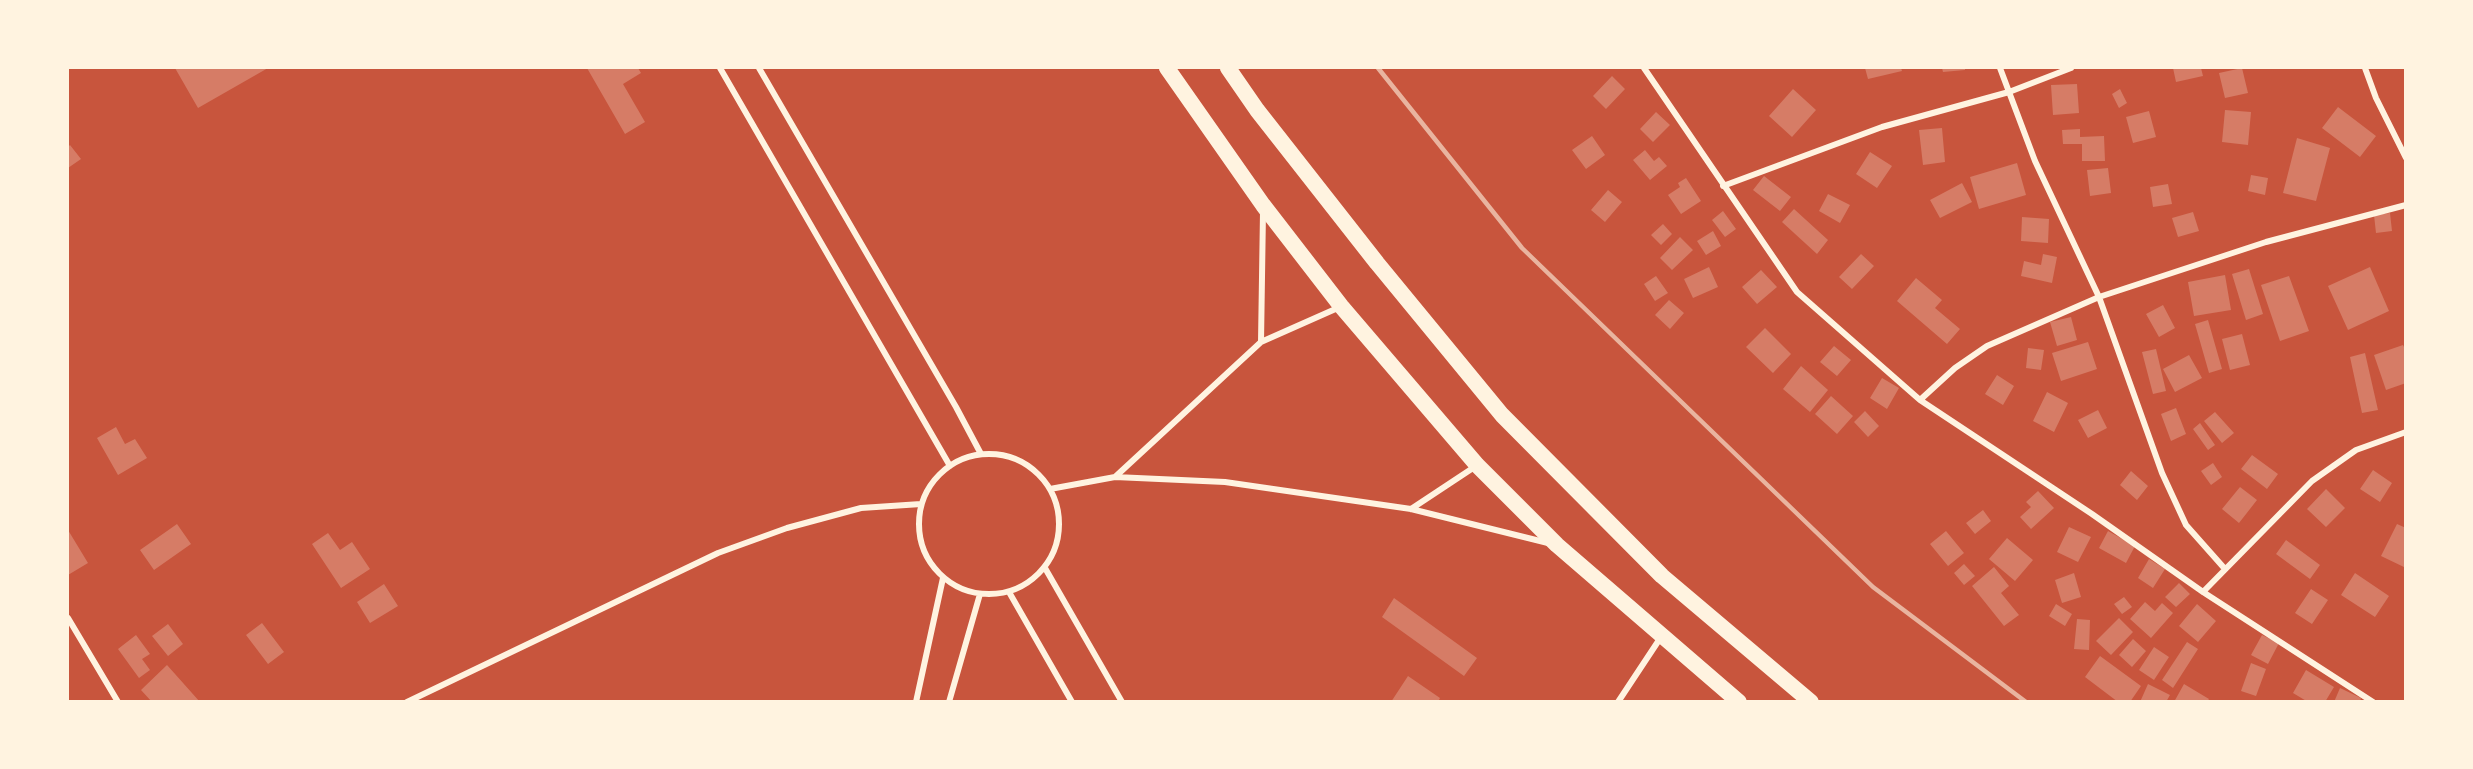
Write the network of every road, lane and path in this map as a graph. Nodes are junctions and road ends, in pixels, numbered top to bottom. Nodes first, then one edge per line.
1 (720, 68) edge
2 (759, 68) edge
3 (1167, 68) edge
4 (1228, 68) edge
5 (1644, 68) edge
6 (2000, 68) edge
7 (2071, 68) edge
8 (2365, 68) edge
9 (2009, 92) junction
10 (2406, 158) edge
11 (1723, 186) junction
12 (1263, 205) junction
13 (2406, 205) edge
14 (2099, 297) junction
15 (1341, 306) junction
16 (1261, 342) junction
17 (1920, 400) junction
18 (2406, 432) edge
19 (981, 454) junction
20 (1477, 465) junction
21 (950, 466) junction
22 (1115, 477) junction
23 (1050, 489) junction
24 (921, 504) junction
25 (1411, 509) junction
26 (1557, 545) junction
27 (1045, 568) junction
28 (2225, 568) junction
29 (943, 578) junction
30 (1009, 592) junction
31 (2203, 592) junction
32 (980, 594) junction
33 (68, 618) edge
34 (1662, 636) junction
35 (118, 702) edge
36 (407, 702) edge
37 (916, 702) edge
38 (950, 702) edge
39 (1072, 702) edge
40 (1122, 702) edge
41 (1618, 702) edge
42 (1739, 702) edge
43 (1811, 702) edge
44 (2373, 702) edge

1 - 21 street
2 - 19 street
3 - 12 highway
4 - 43 highway
5 - 11 street
6 - 9 street
7 - 9 street
8 - 10 street
9 - 11 street
9 - 14 street
11 - 17 street
12 - 15 highway
12 - 16 street
13 - 14 street
14 - 17 street
14 - 28 street
15 - 16 street
15 - 20 highway
16 - 22 street
17 - 31 street
18 - 28 street
19 - 21 street
19 - 23 street
20 - 25 street
20 - 26 highway
21 - 24 street
22 - 23 street
22 - 25 street
23 - 27 street
24 - 29 street
24 - 36 street
25 - 26 street
26 - 34 highway
27 - 30 street
27 - 40 street
28 - 31 street
29 - 32 street
29 - 37 street
30 - 32 street
30 - 39 street
31 - 44 street
32 - 38 street
33 - 35 street
34 - 41 street
34 - 42 highway

